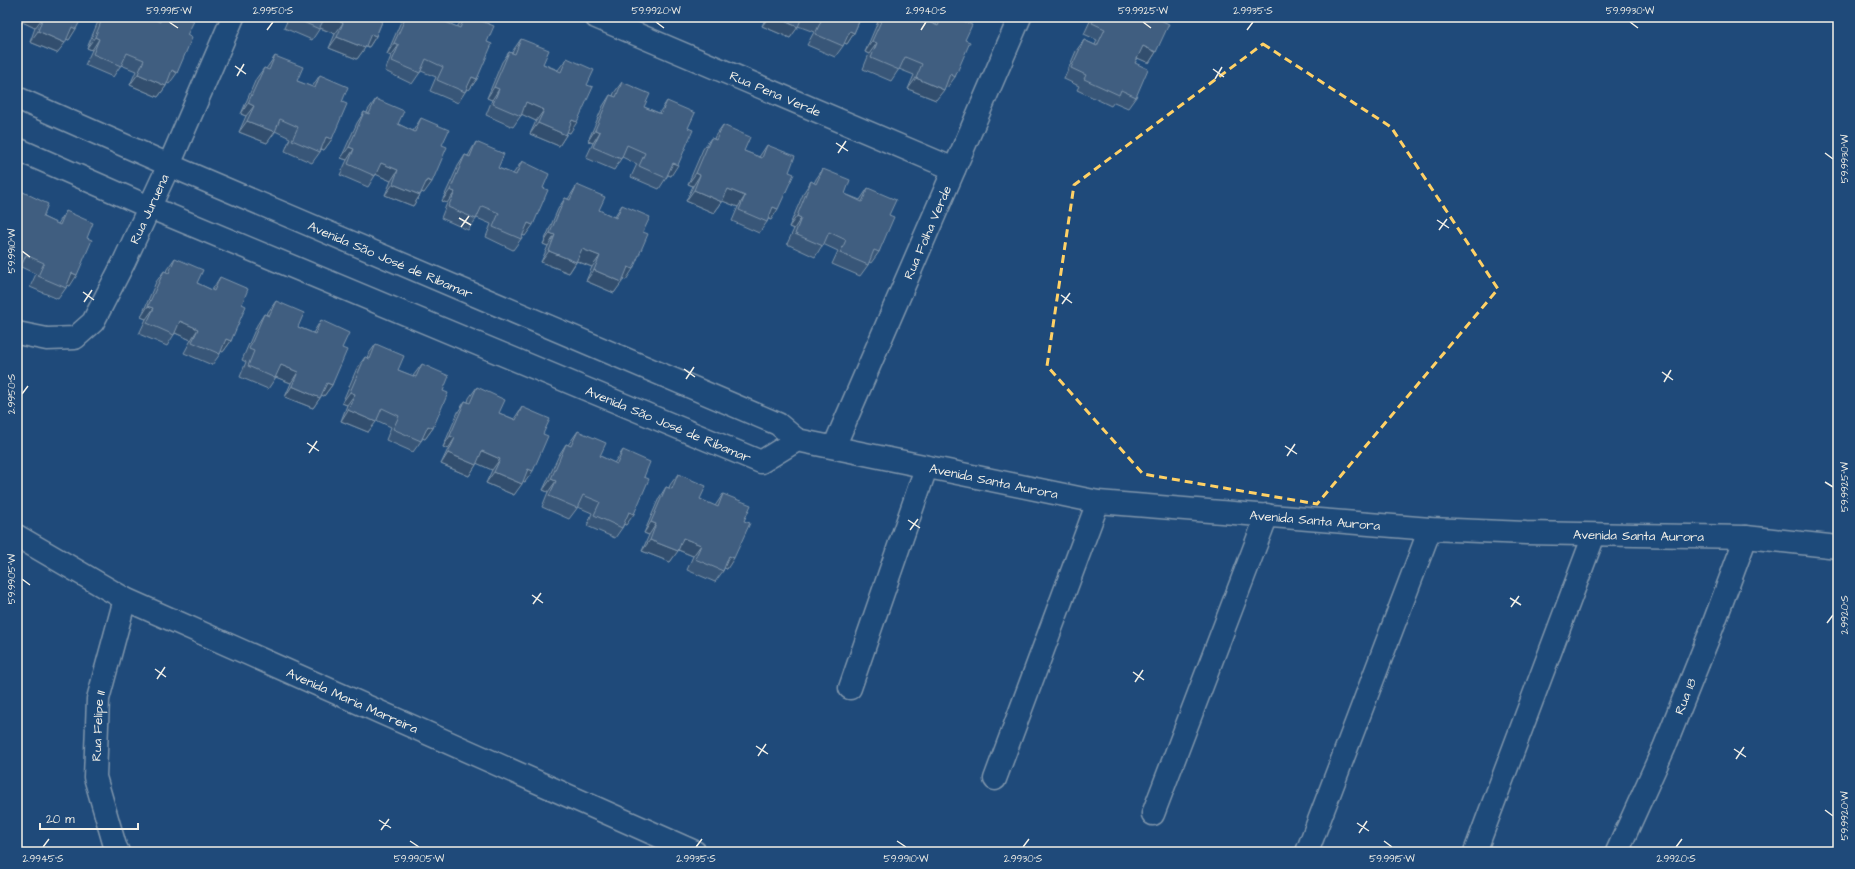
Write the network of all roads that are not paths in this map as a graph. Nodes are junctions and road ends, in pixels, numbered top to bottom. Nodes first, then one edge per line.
1 (233, 17) edge
2 (596, 17) edge
3 (1020, 17) edge
4 (17, 98) edge
5 (17, 149) edge
6 (169, 165) junction
7 (954, 168) junction
8 (149, 207) junction
9 (17, 333) edge
10 (797, 440) junction
11 (834, 447) junction
12 (926, 468) junction
13 (1098, 502) junction
14 (1267, 515) junction
15 (1430, 529) junction
16 (1594, 535) junction
17 (17, 536) edge
18 (1746, 537) junction
19 (1838, 547) edge
20 (125, 599) junction
21 (850, 688) dead end
22 (995, 778) dead end
23 (1153, 814) dead end
24 (121, 850) edge
25 (695, 852) edge
26 (1307, 852) edge
27 (1476, 852) edge
28 (1617, 852) edge

1 - 6 street, Rua Juruena
2 - 7 street, Rua Pena Verde
3 - 7 street, Rua Folha Verde
4 - 6 street, Avenida São José de Ribamar
5 - 8 street, Avenida São José de Ribamar
6 - 8 street, Rua Juruena
6 - 10 street, Avenida São José de Ribamar
7 - 11 street, Rua Folha Verde
8 - 9 street, Rua Juruena
8 - 10 street, Avenida São José de Ribamar
10 - 11 street, Avenida Santa Aurora
11 - 12 street, Avenida Santa Aurora
12 - 13 street, Avenida Santa Aurora
12 - 21 street
13 - 14 street, Avenida Santa Aurora
13 - 22 street
14 - 15 street, Avenida Santa Aurora
14 - 23 street
15 - 16 street, Avenida Santa Aurora
15 - 26 street
16 - 18 street, Avenida Santa Aurora
16 - 27 street
17 - 20 street, Avenida Maria Marreira
18 - 19 street, Avenida Santa Aurora
18 - 28 street, Rua 18
20 - 24 street, Rua Felipe II
20 - 25 street, Avenida Maria Marreira

